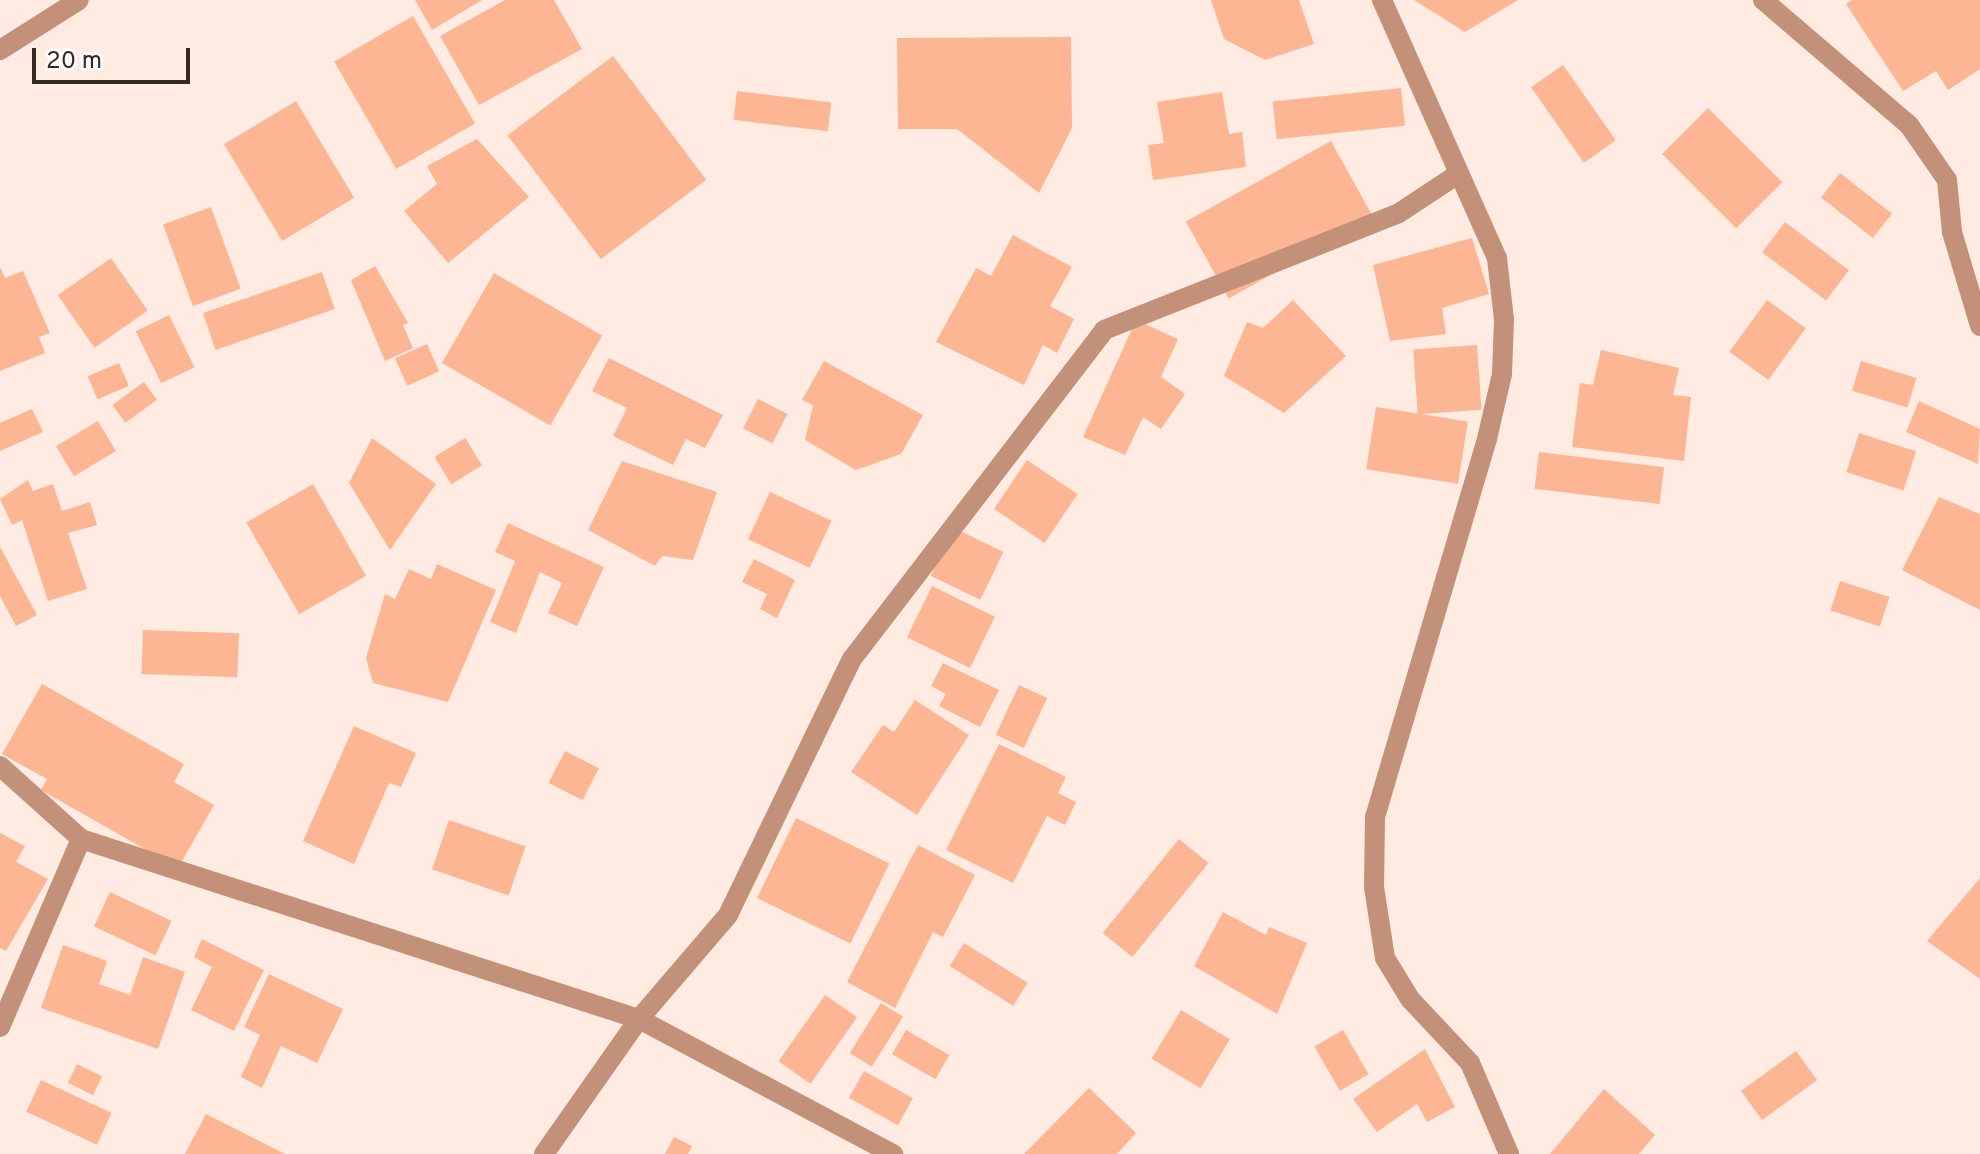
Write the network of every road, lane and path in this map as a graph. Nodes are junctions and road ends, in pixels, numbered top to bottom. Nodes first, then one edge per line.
1 (79, 0) edge
2 (1382, 0) edge
3 (1763, 0) edge
4 (0, 50) edge
5 (1458, 174) junction
6 (1980, 326) edge
7 (0, 766) edge
8 (81, 839) junction
9 (639, 1019) junction
10 (0, 1027) edge
11 (544, 1154) edge
12 (893, 1154) edge
13 (1509, 1154) edge

1 - 4 street
2 - 5 street
3 - 6 street
5 - 9 street
5 - 13 street
7 - 8 street
8 - 9 street
8 - 10 street
9 - 11 street
9 - 12 street

